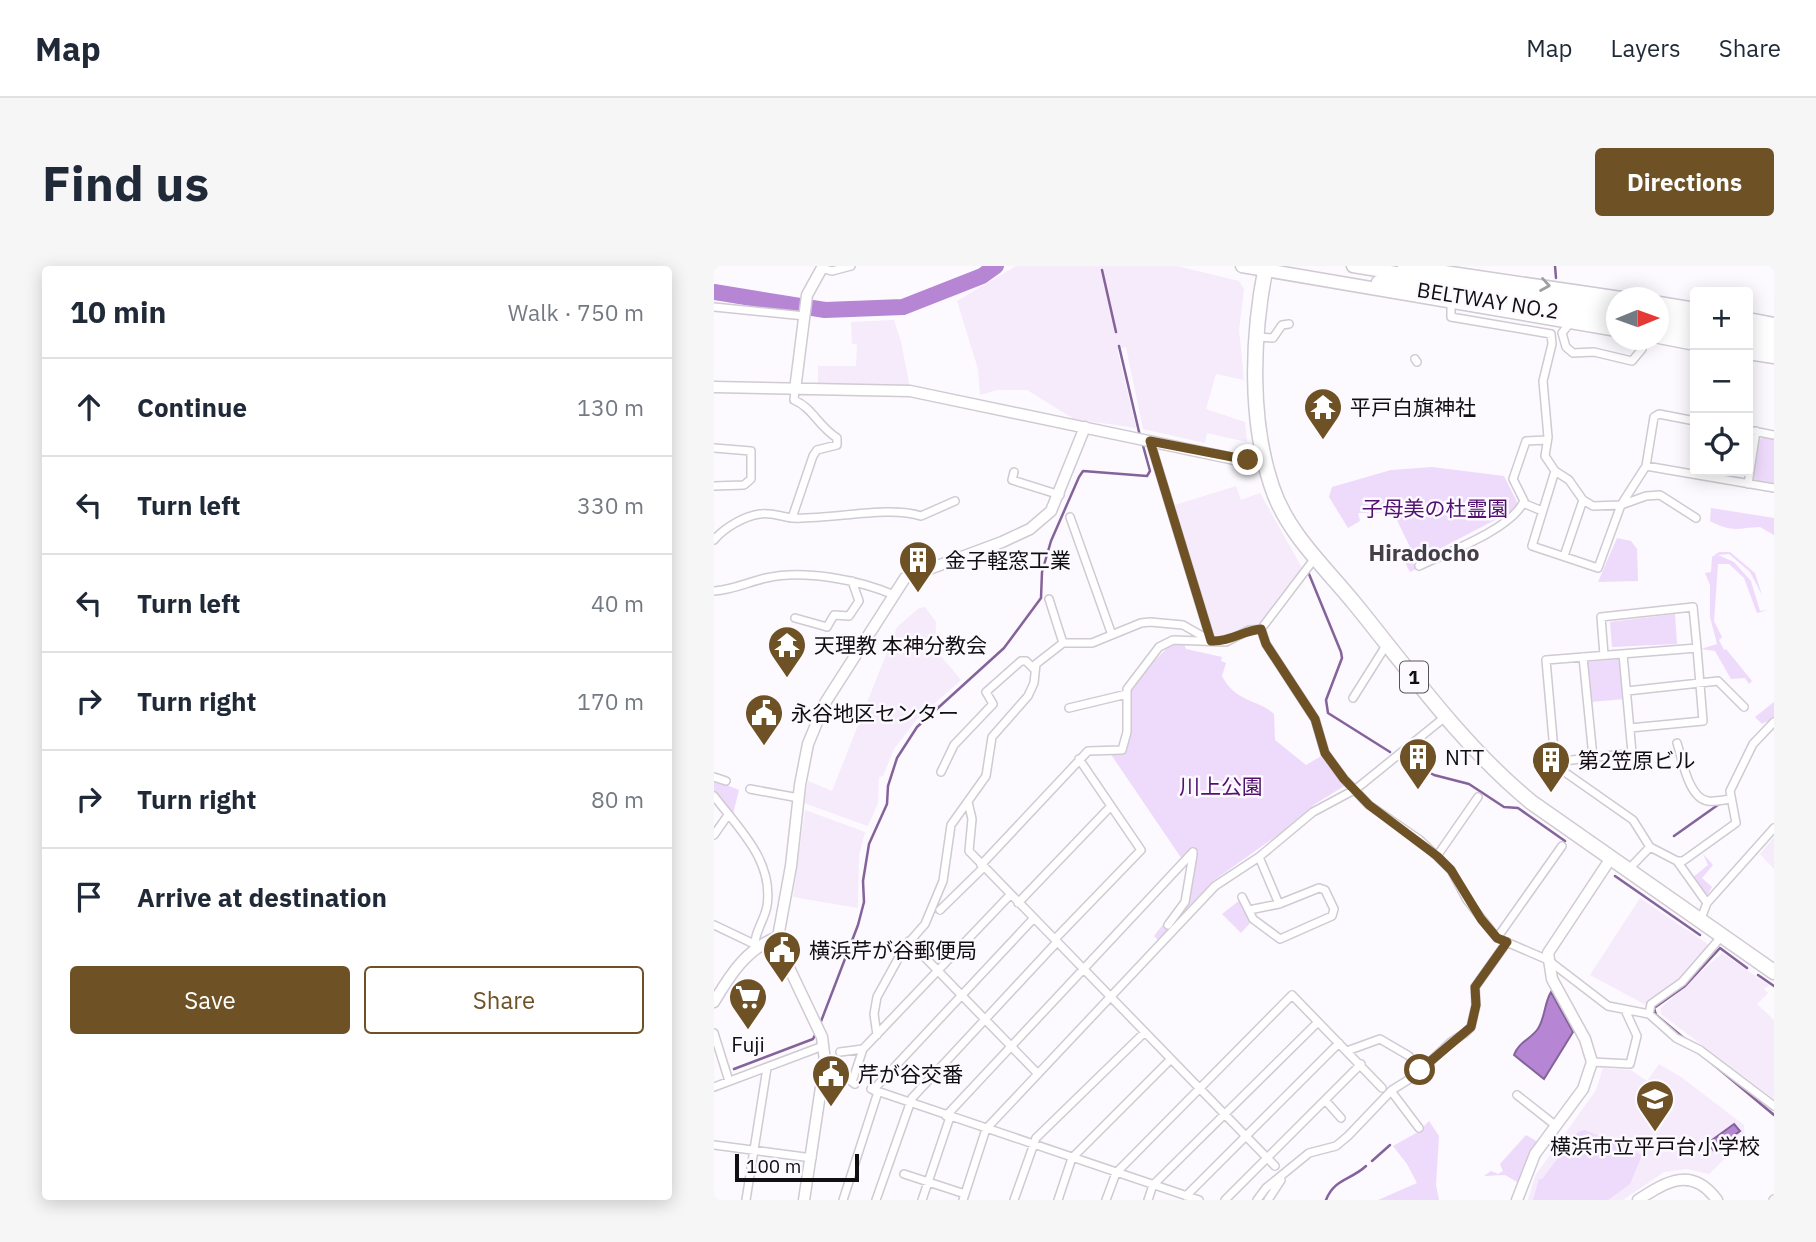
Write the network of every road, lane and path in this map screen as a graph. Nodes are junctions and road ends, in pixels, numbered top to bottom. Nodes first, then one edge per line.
1 (851, 266) edge
2 (1242, 266) edge
3 (1353, 266) edge
4 (1405, 266) edge
5 (822, 267) edge
6 (1269, 267) edge
7 (1474, 271) edge
8 (1606, 295) edge
9 (1516, 298) junction
10 (1451, 303) junction
11 (1669, 305) edge
12 (714, 307) edge
13 (1606, 308) edge
14 (1690, 308) edge
15 (805, 314) junction
16 (1669, 314) edge
17 (1690, 315) edge
18 (1669, 316) edge
19 (1606, 318) edge
20 (1690, 320) edge
21 (1753, 321) edge
22 (1575, 323) junction
23 (1289, 324) dead end
24 (1772, 327) edge
25 (1606, 328) edge
26 (1669, 333) edge
27 (1690, 335) edge
28 (1669, 336) edge
29 (1259, 337) junction
30 (1753, 339) edge
31 (1690, 342) edge
32 (1753, 343) edge
33 (1753, 345) edge
34 (1774, 345) edge
35 (1641, 350) edge
36 (1774, 357) edge
37 (714, 387) edge
38 (796, 390) junction
39 (1690, 420) edge
40 (1085, 427) junction
41 (1753, 431) edge
42 (1774, 435) edge
43 (1547, 440) junction
44 (1150, 441) junction
45 (714, 448) edge
46 (1262, 457) junction
47 (1646, 466) junction
48 (1555, 471) junction
49 (1014, 472) dead end
50 (1749, 476) edge
51 (1748, 484) junction
52 (714, 486) edge
53 (1774, 488) edge
54 (1060, 495) junction
55 (1583, 500) junction
56 (955, 501) dead end
57 (1523, 503) junction
58 (1621, 505) junction
59 (1542, 511) junction
60 (1070, 517) dead end
61 (792, 518) junction
62 (1696, 519) dead end
63 (714, 540) edge
64 (1564, 556) junction
65 (1316, 557) junction
66 (1419, 566) dead end
67 (852, 581) junction
68 (714, 591) edge
69 (894, 595) junction
70 (1049, 598) dead end
71 (795, 618) dead end
72 (1261, 629) junction
73 (1112, 635) junction
74 (1211, 641) junction
75 (1063, 643) junction
76 (1387, 644) junction
77 (1697, 648) junction
78 (1623, 654) junction
79 (1604, 655) junction
80 (1583, 657) junction
81 (1034, 669) junction
82 (1700, 682) junction
83 (1627, 691) junction
84 (1127, 694) junction
85 (1353, 698) dead end
86 (1744, 707) dead end
87 (1069, 708) dead end
88 (1445, 717) junction
89 (1774, 722) edge
90 (1630, 728) junction
91 (1677, 743) dead end
92 (1593, 757) junction
93 (1079, 759) junction
94 (1555, 762) junction
95 (941, 772) dead end
96 (714, 777) edge
97 (726, 781) dead end
98 (750, 789) dead end
99 (1356, 789) junction
100 (714, 796) edge
101 (1478, 797) dead end
102 (799, 798) junction
103 (1730, 799) junction
104 (968, 802) junction
105 (1111, 806) junction
106 (728, 815) junction
107 (1774, 828) edge
108 (714, 835) edge
109 (1562, 846) dead end
110 (1650, 847) junction
111 (1437, 856) junction
112 (1259, 857) junction
113 (1611, 858) junction
114 (1677, 861) junction
115 (982, 866) junction
116 (1628, 870) junction
117 (1010, 895) junction
118 (1242, 897) dead end
119 (1018, 903) junction
120 (1707, 903) junction
121 (1279, 904) junction
122 (1249, 910) junction
123 (1034, 918) junction
124 (1700, 921) junction
125 (925, 924) junction
126 (714, 925) edge
127 (1168, 925) dead end
128 (1722, 936) junction
129 (778, 937) junction
130 (1497, 938) junction
131 (909, 941) junction
132 (1056, 941) junction
133 (1507, 942) junction
134 (754, 946) junction
135 (1548, 960) junction
136 (1084, 969) junction
137 (939, 970) junction
138 (1774, 972) edge
139 (714, 976) edge
140 (726, 982) junction
141 (963, 994) junction
142 (1111, 996) junction
143 (714, 1002) edge
144 (1625, 1010) junction
145 (1649, 1014) junction
146 (987, 1018) junction
147 (1318, 1022) junction
148 (1145, 1032) junction
149 (714, 1033) edge
150 (877, 1035) junction
151 (823, 1042) junction
152 (1339, 1043) junction
153 (1011, 1044) junction
154 (863, 1049) junction
155 (716, 1050) edge
156 (1347, 1051) junction
157 (840, 1052) dead end
158 (1171, 1059) junction
159 (1591, 1062) junction
160 (1361, 1064) junction
161 (767, 1068) junction
162 (1420, 1070) junction
163 (1038, 1074) junction
164 (729, 1082) junction
165 (855, 1083) dead end
166 (714, 1087) edge
167 (1200, 1088) junction
168 (1382, 1088) dead end
169 (874, 1091) junction
170 (1391, 1091) junction
171 (1517, 1096) dead end
172 (1325, 1100) junction
173 (910, 1103) junction
174 (1774, 1105) edge
175 (1224, 1115) junction
176 (948, 1116) junction
177 (1342, 1118) dead end
178 (1555, 1125) junction
179 (1419, 1128) dead end
180 (986, 1129) junction
181 (1245, 1136) junction
182 (714, 1144) edge
183 (1032, 1144) junction
184 (754, 1149) junction
185 (812, 1158) junction
186 (1072, 1158) junction
187 (1267, 1158) junction
188 (1275, 1166) dead end
189 (1116, 1173) junction
190 (904, 1174) dead end
191 (1284, 1176) junction
192 (928, 1182) junction
193 (1153, 1185) junction
194 (964, 1197) edge
195 (1181, 1197) edge
196 (746, 1200) edge
197 (804, 1200) edge
198 (843, 1200) edge
199 (876, 1200) edge
200 (922, 1200) edge
201 (1014, 1200) edge
202 (1058, 1200) edge
203 (1106, 1200) edge
204 (1148, 1200) edge
205 (1199, 1200) edge
206 (1225, 1200) edge
207 (1257, 1200) edge
208 (1268, 1200) edge
209 (1517, 1200) edge
210 (1639, 1200) edge
211 (1717, 1200) edge

1 - 5 street
2 - 6 main road
3 - 9 main road, BELTWAY NO.2
4 - 7 main road
5 - 15 street
6 - 9 main road, BELTWAY NO.2
6 - 10 main road
6 - 29 highway, 1
7 -> 8 main road
9 - 13 main road, BELTWAY NO.2
9 - 19 main road, BELTWAY NO.2
10 - 22 main road
10 - 43 street
11 - 14 main road
12 - 15 street
15 - 38 street
16 - 17 main road
18 - 20 main road
21 - 24 main road
22 - 25 main road
22 - 35 street
23 - 29 street
24 - 30 main road
26 - 27 main road
28 - 31 main road
29 - 46 highway, 1
32 - 34 main road
33 - 36 main road
37 - 38 street
38 - 40 street
38 - 61 street
39 - 47 street
40 - 44 street
40 - 54 street
41 - 42 street
43 - 48 street
43 - 57 street
44 - 46 street
44 - 74 street
45 - 52 street
46 - 65 highway, 1
47 - 51 street
47 - 58 street
48 - 55 street
48 - 59 street
49 - 54 street
50 - 51 street
51 - 53 street
54 - 69 street
55 - 58 street
55 - 64 street
56 - 61 street
57 - 59 street
57 - 66 street
58 - 62 street
58 - 64 street
59 - 64 street
60 - 73 street
61 - 63 street
65 - 72 street
65 - 76 highway, 1
67 - 68 street
67 - 69 street
67 - 71 street
69 - 102 street
70 - 75 street
72 - 74 street
72 - 99 street
73 - 74 street
73 - 75 street
74 - 84 street
75 - 81 street
76 - 85 street
76 - 88 highway, 1
77 - 78 street
77 - 79 street
77 - 82 street
78 - 79 street
78 - 83 street
79 - 80 street
80 - 92 street
80 - 94 street
81 - 95 street
81 - 104 street
82 - 83 street
82 - 86 street
82 - 90 street
83 - 90 street
84 - 87 street
84 - 93 street
88 - 99 street
88 - 113 highway, 1
89 - 103 street
90 - 92 street
91 - 103 street
92 - 94 street
93 - 105 street
93 - 115 street
94 - 110 street
96 - 97 street
98 - 102 street
99 - 111 street
99 - 112 street
100 - 106 street
101 - 111 street
102 - 129 street
103 - 114 street
104 - 115 street
104 - 125 street
105 - 119 street
105 - 132 street
106 - 108 street
106 - 134 street
107 - 120 street
109 - 130 street
110 - 114 street
110 - 116 street
111 - 130 street
112 - 121 street
112 - 142 street
113 - 116 highway, 1
113 - 135 street
114 - 120 street
115 - 117 street
115 - 125 street
116 - 124 highway, 1
117 - 119 street
117 - 137 street
118 - 122 street
119 - 123 street
120 - 124 street
121 - 122 street
121 - 122 street
123 - 132 street
123 - 141 street
124 - 128 highway, 1
125 - 131 street
126 - 134 street
127 - 136 street
128 - 138 highway, 1
128 - 145 street
129 - 134 street
129 - 151 street
130 - 133 street
131 - 137 street
131 - 150 street
132 - 136 street
132 - 146 street
133 - 135 street
133 - 162 street
134 - 140 street
135 - 144 street
135 - 159 street
136 - 142 street
136 - 153 street
137 - 141 street
137 - 150 street
139 - 140 street
140 - 143 street
141 - 146 street
141 - 169 street
142 - 148 street
142 - 163 street
144 - 145 street
144 - 159 street
145 - 174 street
146 - 153 street
146 - 173 street
147 - 152 street
147 - 167 street
147 - 175 street
148 - 158 street
148 - 183 street
149 - 155 street
150 - 154 street
151 - 161 street
151 - 185 street
152 - 156 street
152 - 181 street
153 - 163 street
153 - 176 street
154 - 157 street
154 - 165 street
155 - 164 street
156 - 160 street
156 - 162 street
158 - 167 street
158 - 186 street
159 - 178 street
160 - 168 street
160 - 172 street
161 - 164 street
161 - 184 street
162 - 170 street
163 - 180 street
164 - 166 street
167 - 175 street
167 - 189 street
169 - 173 street
169 - 198 street
170 - 179 street
170 - 191 street
171 - 178 street
172 - 177 street
172 - 187 street
173 - 176 street
173 - 199 street
175 - 181 street
175 - 193 street
176 - 180 street
176 - 192 street
178 - 209 street
180 - 183 street
180 - 194 street
181 - 187 street
181 - 195 street
182 - 184 street
183 - 186 street
183 - 201 street
184 - 185 street
184 - 196 street
185 - 197 street
186 - 189 street
186 - 202 street
187 - 188 street
187 - 206 street
189 - 193 street
189 - 203 street
190 - 192 street
191 - 207 street
191 - 208 street
192 - 194 street
192 - 200 street
193 - 195 street
193 - 204 street
195 - 205 street
210 - 211 street

